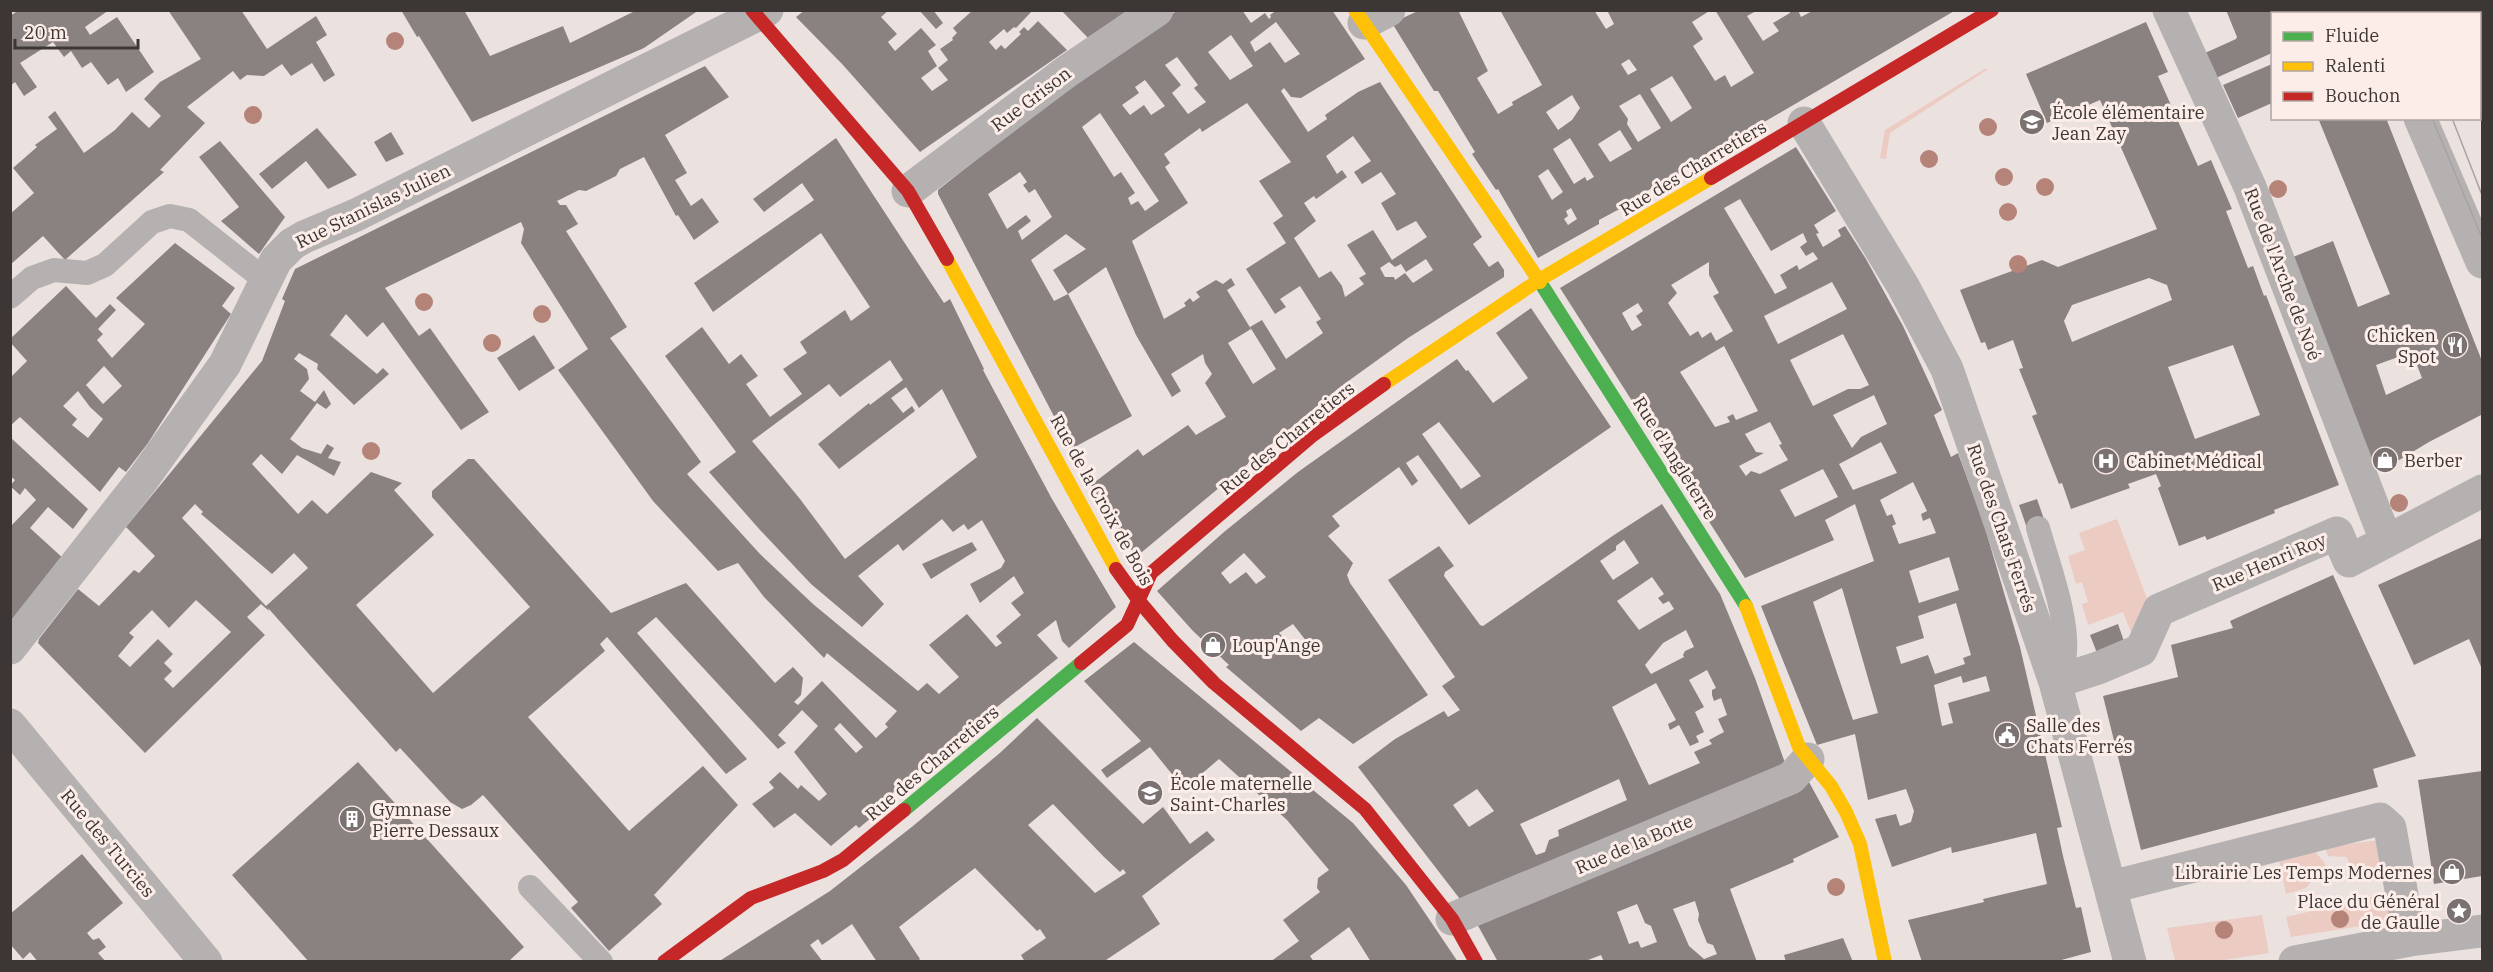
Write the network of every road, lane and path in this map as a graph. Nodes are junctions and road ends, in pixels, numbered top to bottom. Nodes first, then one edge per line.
1 (1157, 10) edge
2 (1992, 10) edge
3 (2169, 10) edge
4 (758, 12) edge
5 (1369, 15) edge
6 (2421, 120) edge
7 (1804, 123) junction
8 (908, 191) junction
9 (2482, 262) edge
10 (265, 279) junction
11 (1539, 280) junction
12 (10, 297) edge
13 (2482, 491) edge
14 (2038, 528) dead end
15 (2390, 539) junction
16 (1139, 601) junction
17 (10, 648) edge
18 (2055, 682) junction
19 (10, 725) edge
20 (1808, 759) junction
21 (530, 887) dead end
22 (2111, 888) junction
23 (1452, 919) junction
24 (2482, 931) edge
25 (2425, 938) junction
26 (206, 962) edge
27 (601, 962) edge
28 (664, 962) edge
29 (1476, 962) edge
30 (1885, 962) edge
31 (2130, 962) edge
32 (2295, 962) edge

1 - 8 street, Rue Grison
2 - 7 street, Rue des Charretiers
3 - 15 street, Rue de l'Arche de Noé
4 - 8 street, Rue de la Croix de Bois
4 - 10 street, Rue Stanislas Julien
5 - 11 street, Rue d'Angleterre
6 - 9 street
7 - 11 street, Rue des Charretiers
7 - 18 street, Rue des Chats Ferrés
8 - 16 street, Rue de la Croix de Bois
10 - 12 lane
10 - 17 street, Rue Stanislas Julien
11 - 16 street, Rue des Charretiers
11 - 20 street, Rue d'Angleterre
13 - 15 street, Rue Henri Roy
14 - 18 lane
15 - 18 street, Rue Henri Roy
16 - 23 street, Rue de la Croix de Bois
16 - 28 street, Rue des Charretiers
18 - 22 street, Rue des Chats Ferrés
19 - 26 street, Rue des Turcies
20 - 23 street, Rue de la Botte
20 - 30 street, Rue d'Angleterre
21 - 27 lane
22 - 25 street
22 - 31 street, Rue des Chats Ferrés
23 - 29 street, Rue de la Croix de Bois
24 - 25 street
25 - 32 street

